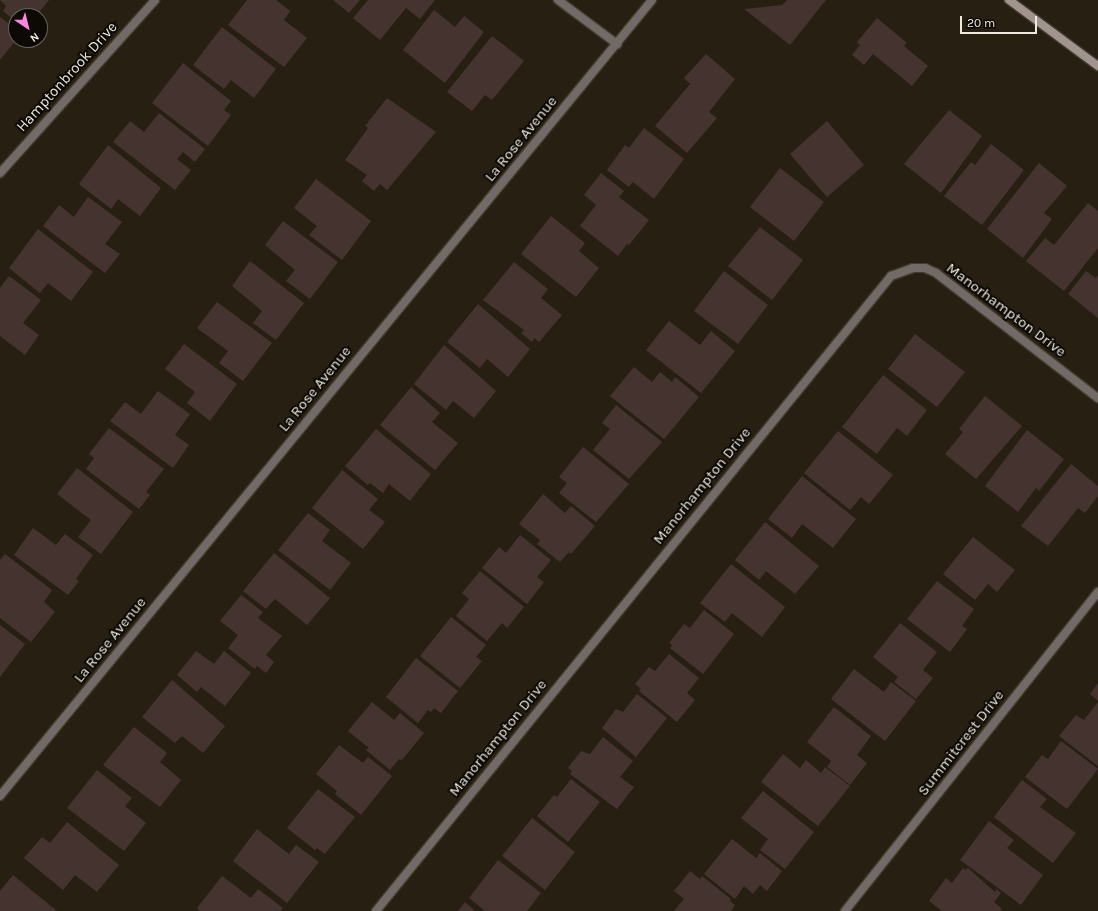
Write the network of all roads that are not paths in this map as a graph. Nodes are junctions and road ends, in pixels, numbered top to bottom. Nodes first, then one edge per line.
1 (155, 0) edge
2 (558, 0) edge
3 (652, 0) edge
4 (1008, 0) edge
5 (617, 44) junction
6 (1098, 66) edge
7 (0, 173) edge
8 (1098, 398) edge
9 (1098, 592) edge
10 (0, 796) edge
11 (376, 911) edge
12 (845, 911) edge

1 - 7 street, Hamptonbrook Drive
2 - 5 street
3 - 5 street, La Rose Avenue
4 - 6 main road
5 - 10 street, La Rose Avenue
8 - 11 street, Manorhampton Drive
9 - 12 street, Summitcrest Drive

